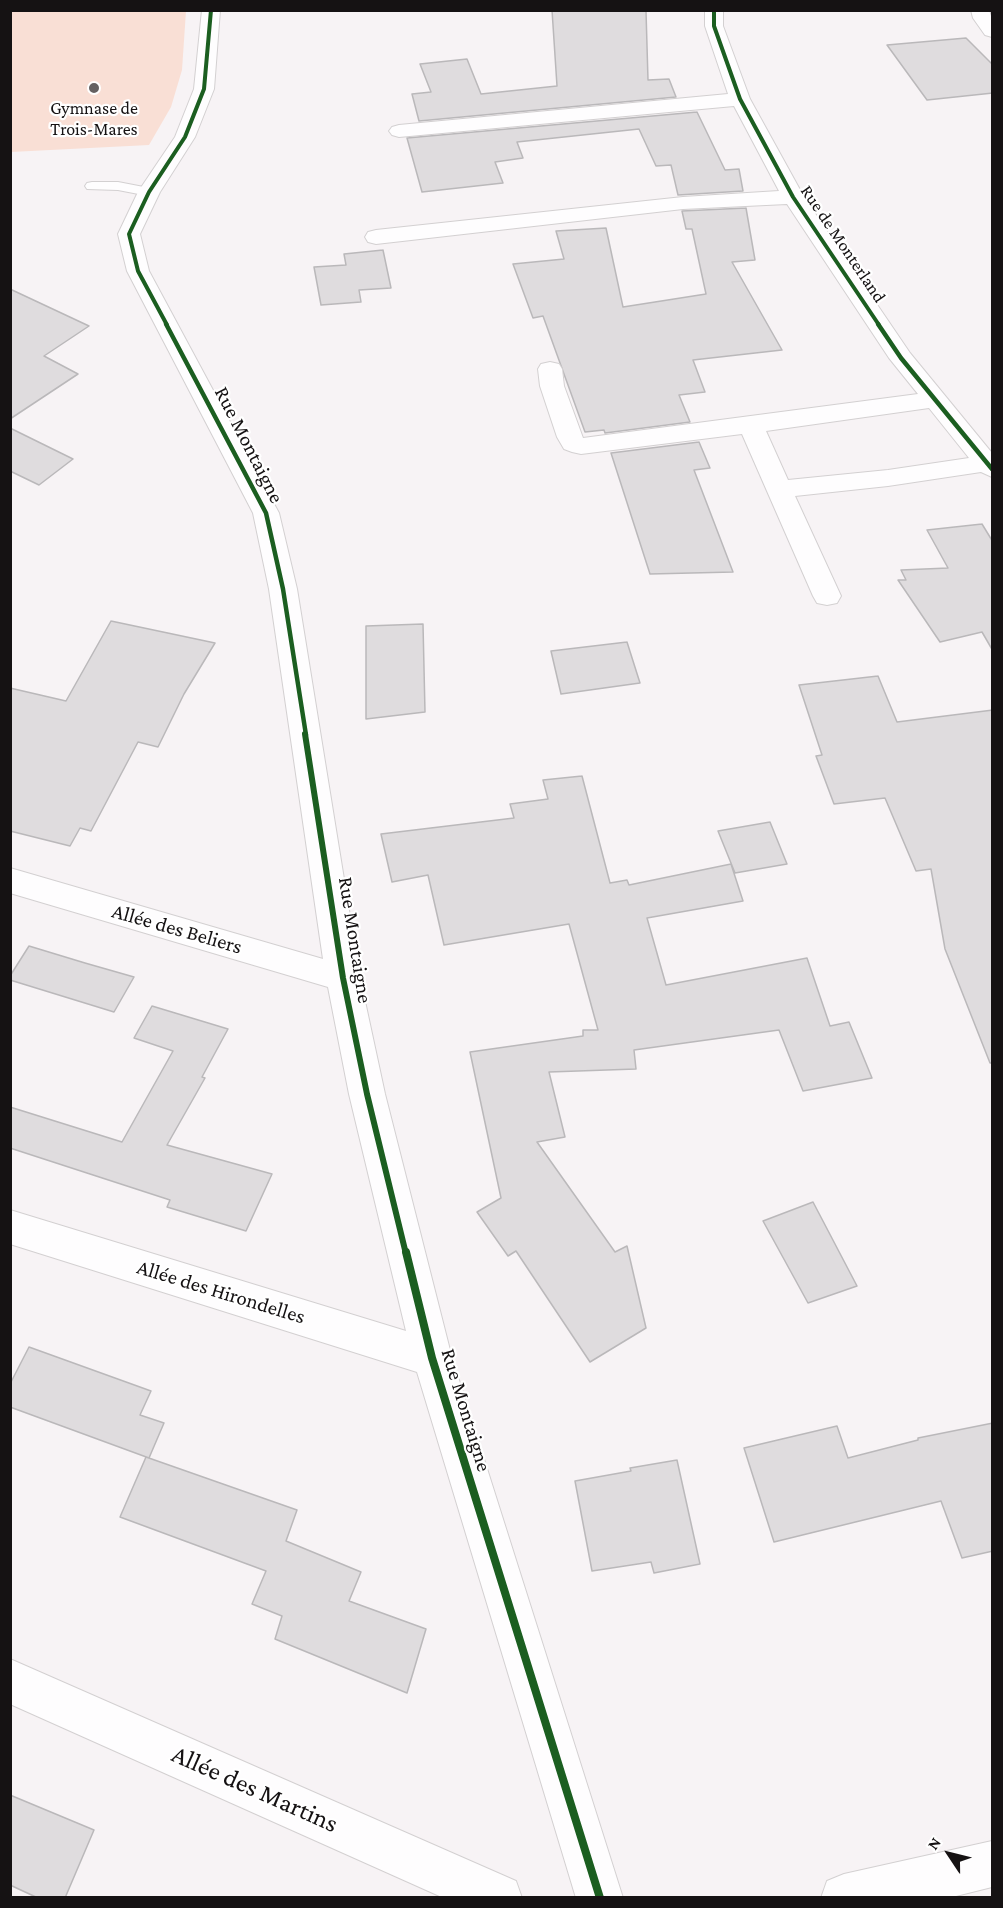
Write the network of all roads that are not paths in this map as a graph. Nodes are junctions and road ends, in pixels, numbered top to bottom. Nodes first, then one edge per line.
1 (211, 10) edge
2 (714, 10) edge
3 (980, 10) edge
4 (993, 31) edge
5 (740, 99) junction
6 (399, 131) dead end
7 (92, 186) dead end
8 (149, 192) junction
9 (793, 197) junction
10 (376, 237) dead end
11 (550, 369) dead end
12 (936, 399) junction
13 (751, 425) junction
14 (990, 466) edge
15 (778, 489) junction
16 (827, 596) dead end
17 (10, 880) edge
18 (343, 978) junction
19 (10, 1227) edge
20 (432, 1358) junction
21 (10, 1681) edge
22 (993, 1864) edge
23 (499, 1898) edge
24 (600, 1898) edge
25 (844, 1898) edge

1 - 8 street, Rue Montaigne
2 - 5 street, Rue de Monterland
3 - 4 street
5 - 6 street
5 - 9 street, Rue de Monterland
7 - 8 lane
8 - 18 street, Rue Montaigne
9 - 10 street
9 - 12 street, Rue de Monterland
11 - 13 street
12 - 13 street
12 - 14 street, Rue de Monterland
13 - 15 street
14 - 15 street
15 - 16 street
17 - 18 street, Allée des Beliers
18 - 20 street, Rue Montaigne
19 - 20 street, Allée des Hirondelles
20 - 24 street, Rue Montaigne
21 - 23 street, Allée des Martins
22 - 25 street

